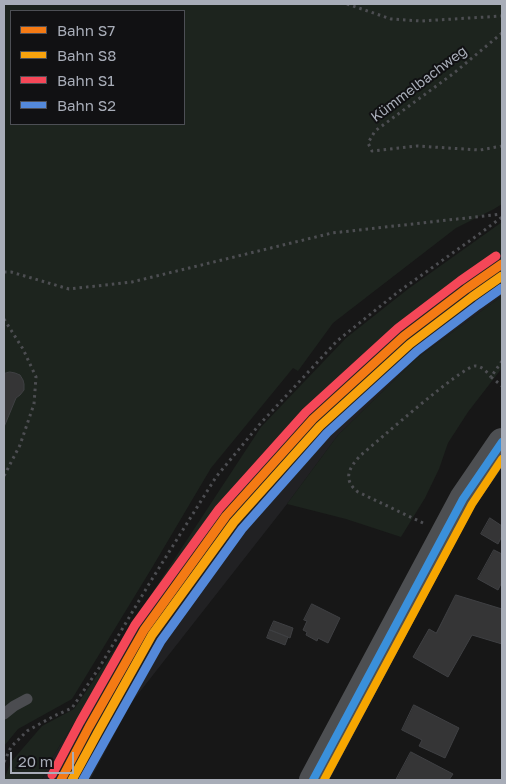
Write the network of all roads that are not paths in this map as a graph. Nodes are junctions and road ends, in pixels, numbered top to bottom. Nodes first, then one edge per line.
1 (502, 442) edge
2 (27, 699) dead end
3 (4, 714) edge
4 (313, 780) edge

1 - 4 main road
2 - 3 lane

